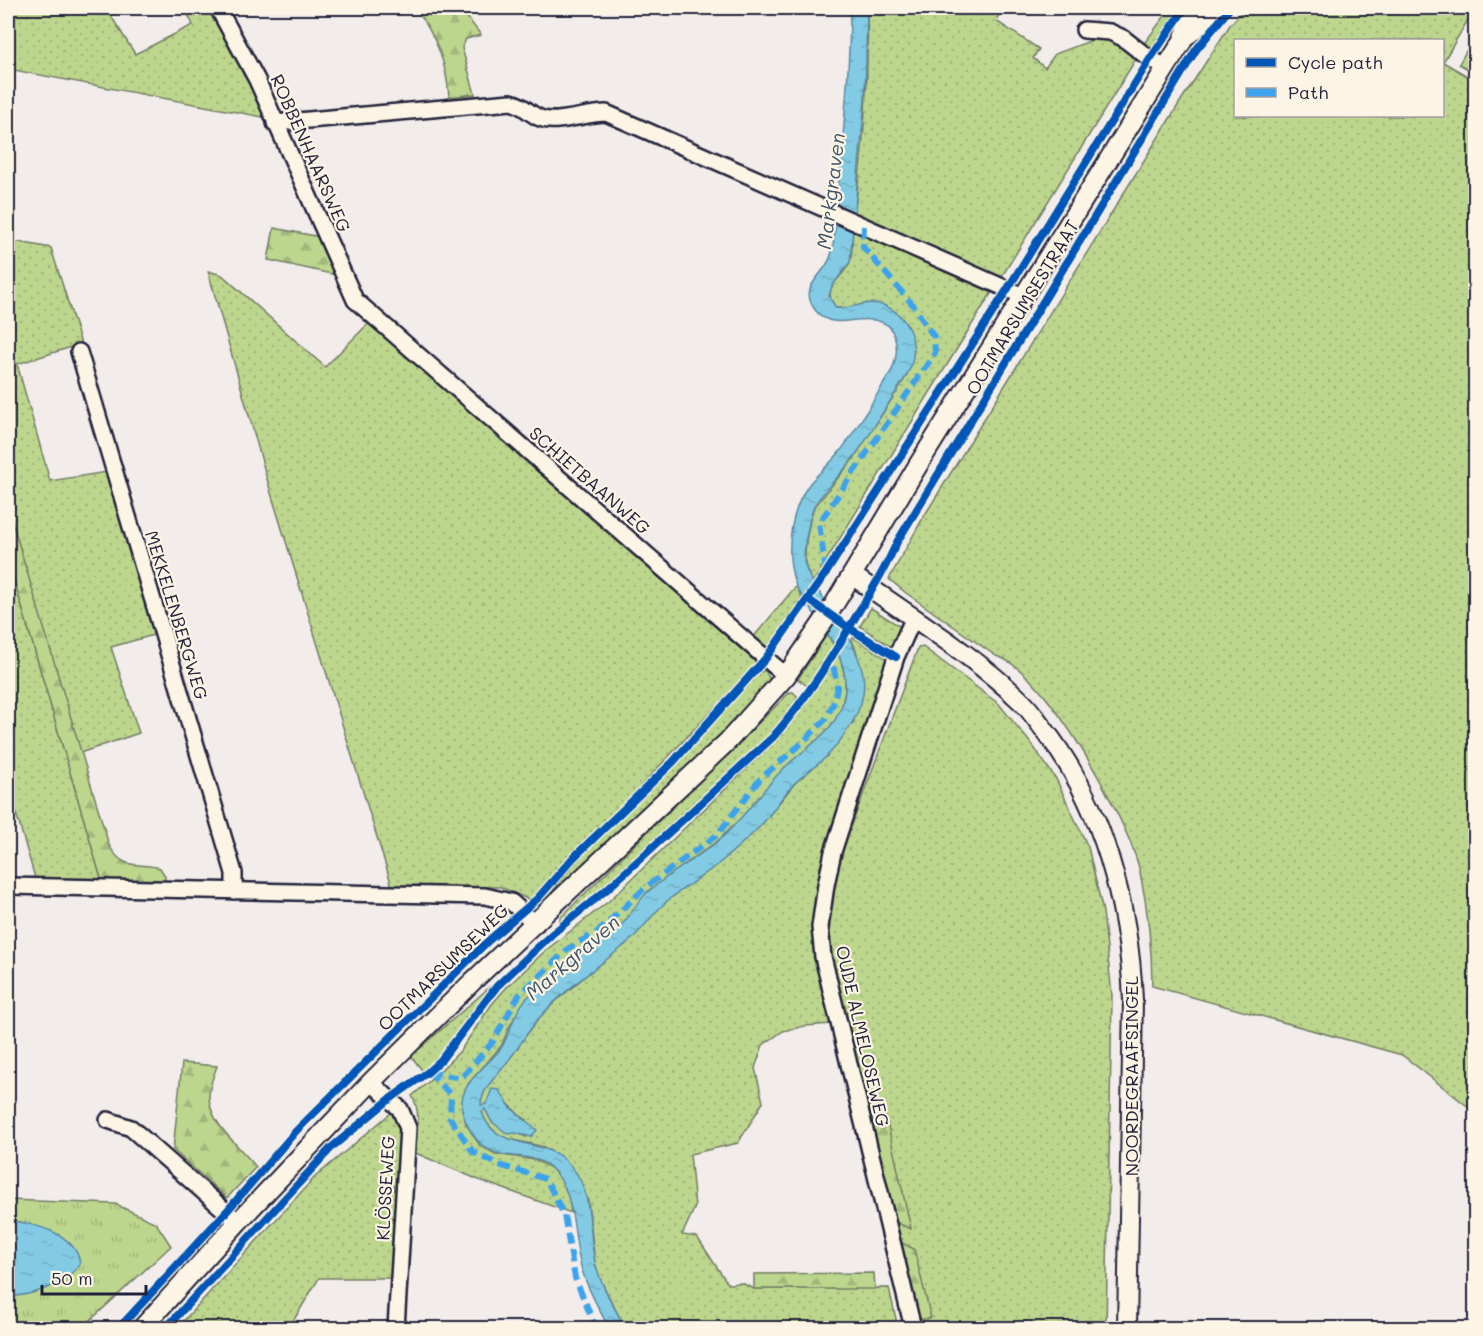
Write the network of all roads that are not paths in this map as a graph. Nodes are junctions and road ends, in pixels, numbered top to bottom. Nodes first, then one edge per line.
1 (218, 8) edge
2 (1196, 8) edge
3 (1216, 8) edge
4 (1084, 30) dead end
5 (1182, 42) junction
6 (1166, 66) junction
7 (275, 123) junction
8 (1023, 296) junction
9 (368, 314) joint
10 (79, 352) dead end
11 (852, 575) junction
12 (914, 617) junction
13 (820, 626) joint
14 (786, 676) junction
15 (8, 886) edge
16 (234, 891) junction
17 (536, 924) junction
18 (370, 1082) junction
19 (108, 1119) dead end
20 (238, 1222) junction
21 (142, 1329) edge
22 (396, 1329) edge
23 (912, 1329) edge
24 (1127, 1329) edge

1 - 7 street, ROBBENHAARSWEG
2 - 5 main road, OOTMARSUMSESTRAAT
3 - 5 main road, OOTMARSUMSESTRAAT
4 - 6 street
5 - 6 main road, OOTMARSUMSESTRAAT
6 - 8 main road, OOTMARSUMSESTRAAT
7 - 8 street, OOTMARSUMSESTRAAT
7 - 9 street, ROBBENHAARSWEG
8 - 11 main road, OOTMARSUMSESTRAAT
9 - 14 street, SCHIETBAANWEG
10 - 16 street, MEKKELENBERGWEG
11 - 12 main road, NOORDEGRAAFSINGEL
11 - 13 main road, OOTMARSUMSESTRAAT
12 - 23 street, OUDE ALMELOSEWEG
12 - 24 main road, NOORDEGRAAFSINGEL
13 - 14 main road, OOTMARSUMSEWEG
14 - 17 main road, OOTMARSUMSEWEG
15 - 16 street
16 - 17 street
17 - 18 main road, OOTMARSUMSEWEG
18 - 20 main road, OOTMARSUMSEWEG
18 - 22 street, KLÖSSEWEG
19 - 20 street
20 - 21 main road, OOTMARSUMSEWEG

